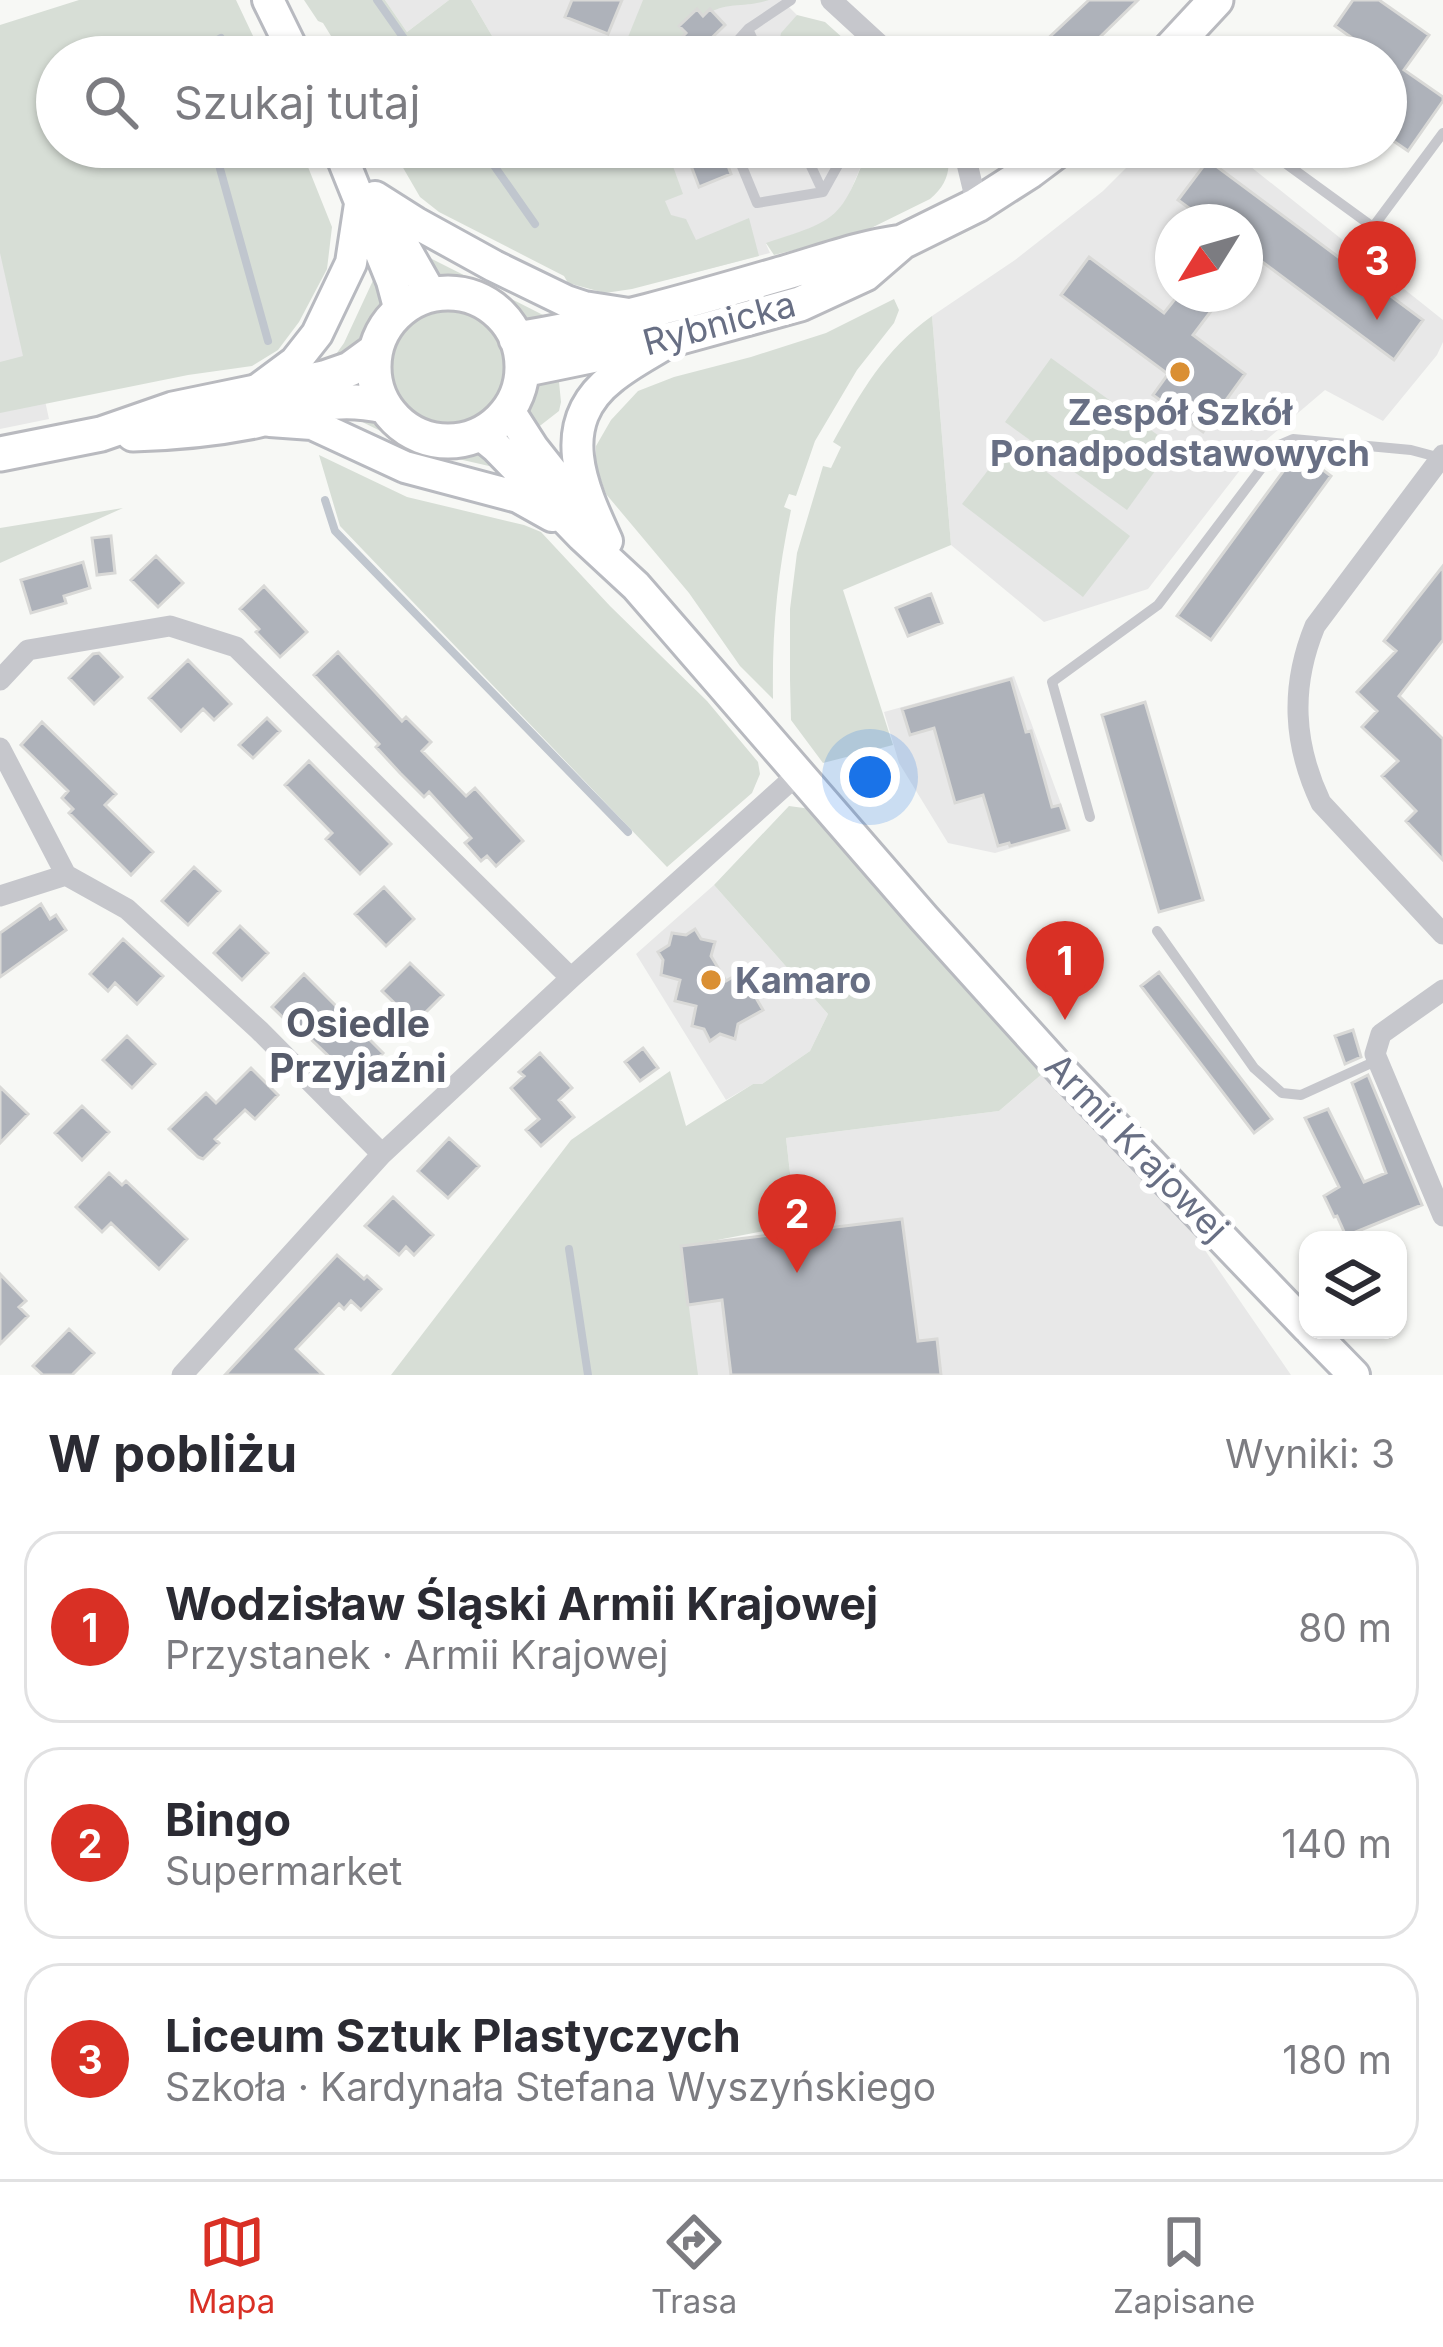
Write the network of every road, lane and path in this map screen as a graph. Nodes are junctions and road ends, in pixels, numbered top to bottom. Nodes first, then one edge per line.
1 (268, 0) edge
2 (791, 0) edge
3 (831, 0) edge
4 (1216, 0) edge
5 (748, 29) junction
6 (286, 36) edge
7 (742, 36) edge
8 (751, 36) edge
9 (870, 36) edge
10 (1183, 36) edge
11 (1443, 134) edge
12 (351, 168) edge
13 (743, 168) edge
14 (812, 168) edge
15 (836, 168) edge
16 (968, 168) edge
17 (1027, 168) edge
18 (1034, 168) edge
19 (1292, 168) edge
20 (1030, 171) junction
21 (823, 192) junction
22 (367, 201) junction
23 (977, 205) junction
24 (902, 242) junction
25 (431, 294) junction
26 (400, 311) junction
27 (635, 314) junction
28 (673, 339) junction
29 (376, 350) junction
30 (519, 355) junction
31 (385, 406) junction
32 (255, 407) junction
33 (508, 409) junction
34 (480, 434) junction
35 (0, 454) edge
36 (1442, 457) edge
37 (594, 539) junction
38 (0, 680) edge
39 (0, 748) edge
40 (798, 774) junction
41 (1090, 817) dead end
42 (67, 874) junction
43 (0, 896) edge
44 (1157, 931) dead end
45 (1443, 934) edge
46 (571, 978) junction
47 (1443, 990) edge
48 (1378, 1060) junction
49 (382, 1154) junction
50 (1443, 1216) edge
51 (1299, 1319) edge
52 (1319, 1339) edge
53 (182, 1375) edge
54 (1354, 1375) edge

1 - 6 main road
2 - 5 lane
3 - 9 street
4 - 10 main road
5 - 7 lane
5 - 8 lane
11 - 19 lane
12 - 22 main road
13 - 21 lane
14 - 21 lane
15 - 21 lane
16 - 23 street
17 - 20 street
18 - 20 main road, Rybnicka
20 - 23 main road, Rybnicka
22 - 25 main road
22 - 26 main road
22 - 27 main road
22 - 32 main road
23 - 24 main road, Rybnicka
24 - 27 main road, Rybnicka
24 - 28 main road, Rybnicka
25 - 26 main road
25 - 30 main road
26 - 29 main road
27 - 30 main road, Rybnicka
28 - 30 main road, Rybnicka
28 - 37 main road
29 - 31 main road
29 - 32 main road
30 - 33 main road
31 - 32 main road
31 - 34 main road
32 - 35 main road
32 - 37 main road
33 - 34 main road
33 - 37 main road, Armii Krajowej
34 - 37 main road, Armii Krajowej
36 - 41 lane
36 - 45 street
37 - 40 main road, Armii Krajowej
38 - 46 street
39 - 42 street
40 - 46 street
40 - 51 main road, Armii Krajowej
42 - 43 street
42 - 49 street
44 - 48 lane
46 - 49 street
47 - 48 street
48 - 50 street
49 - 53 street
52 - 54 main road, Armii Krajowej

